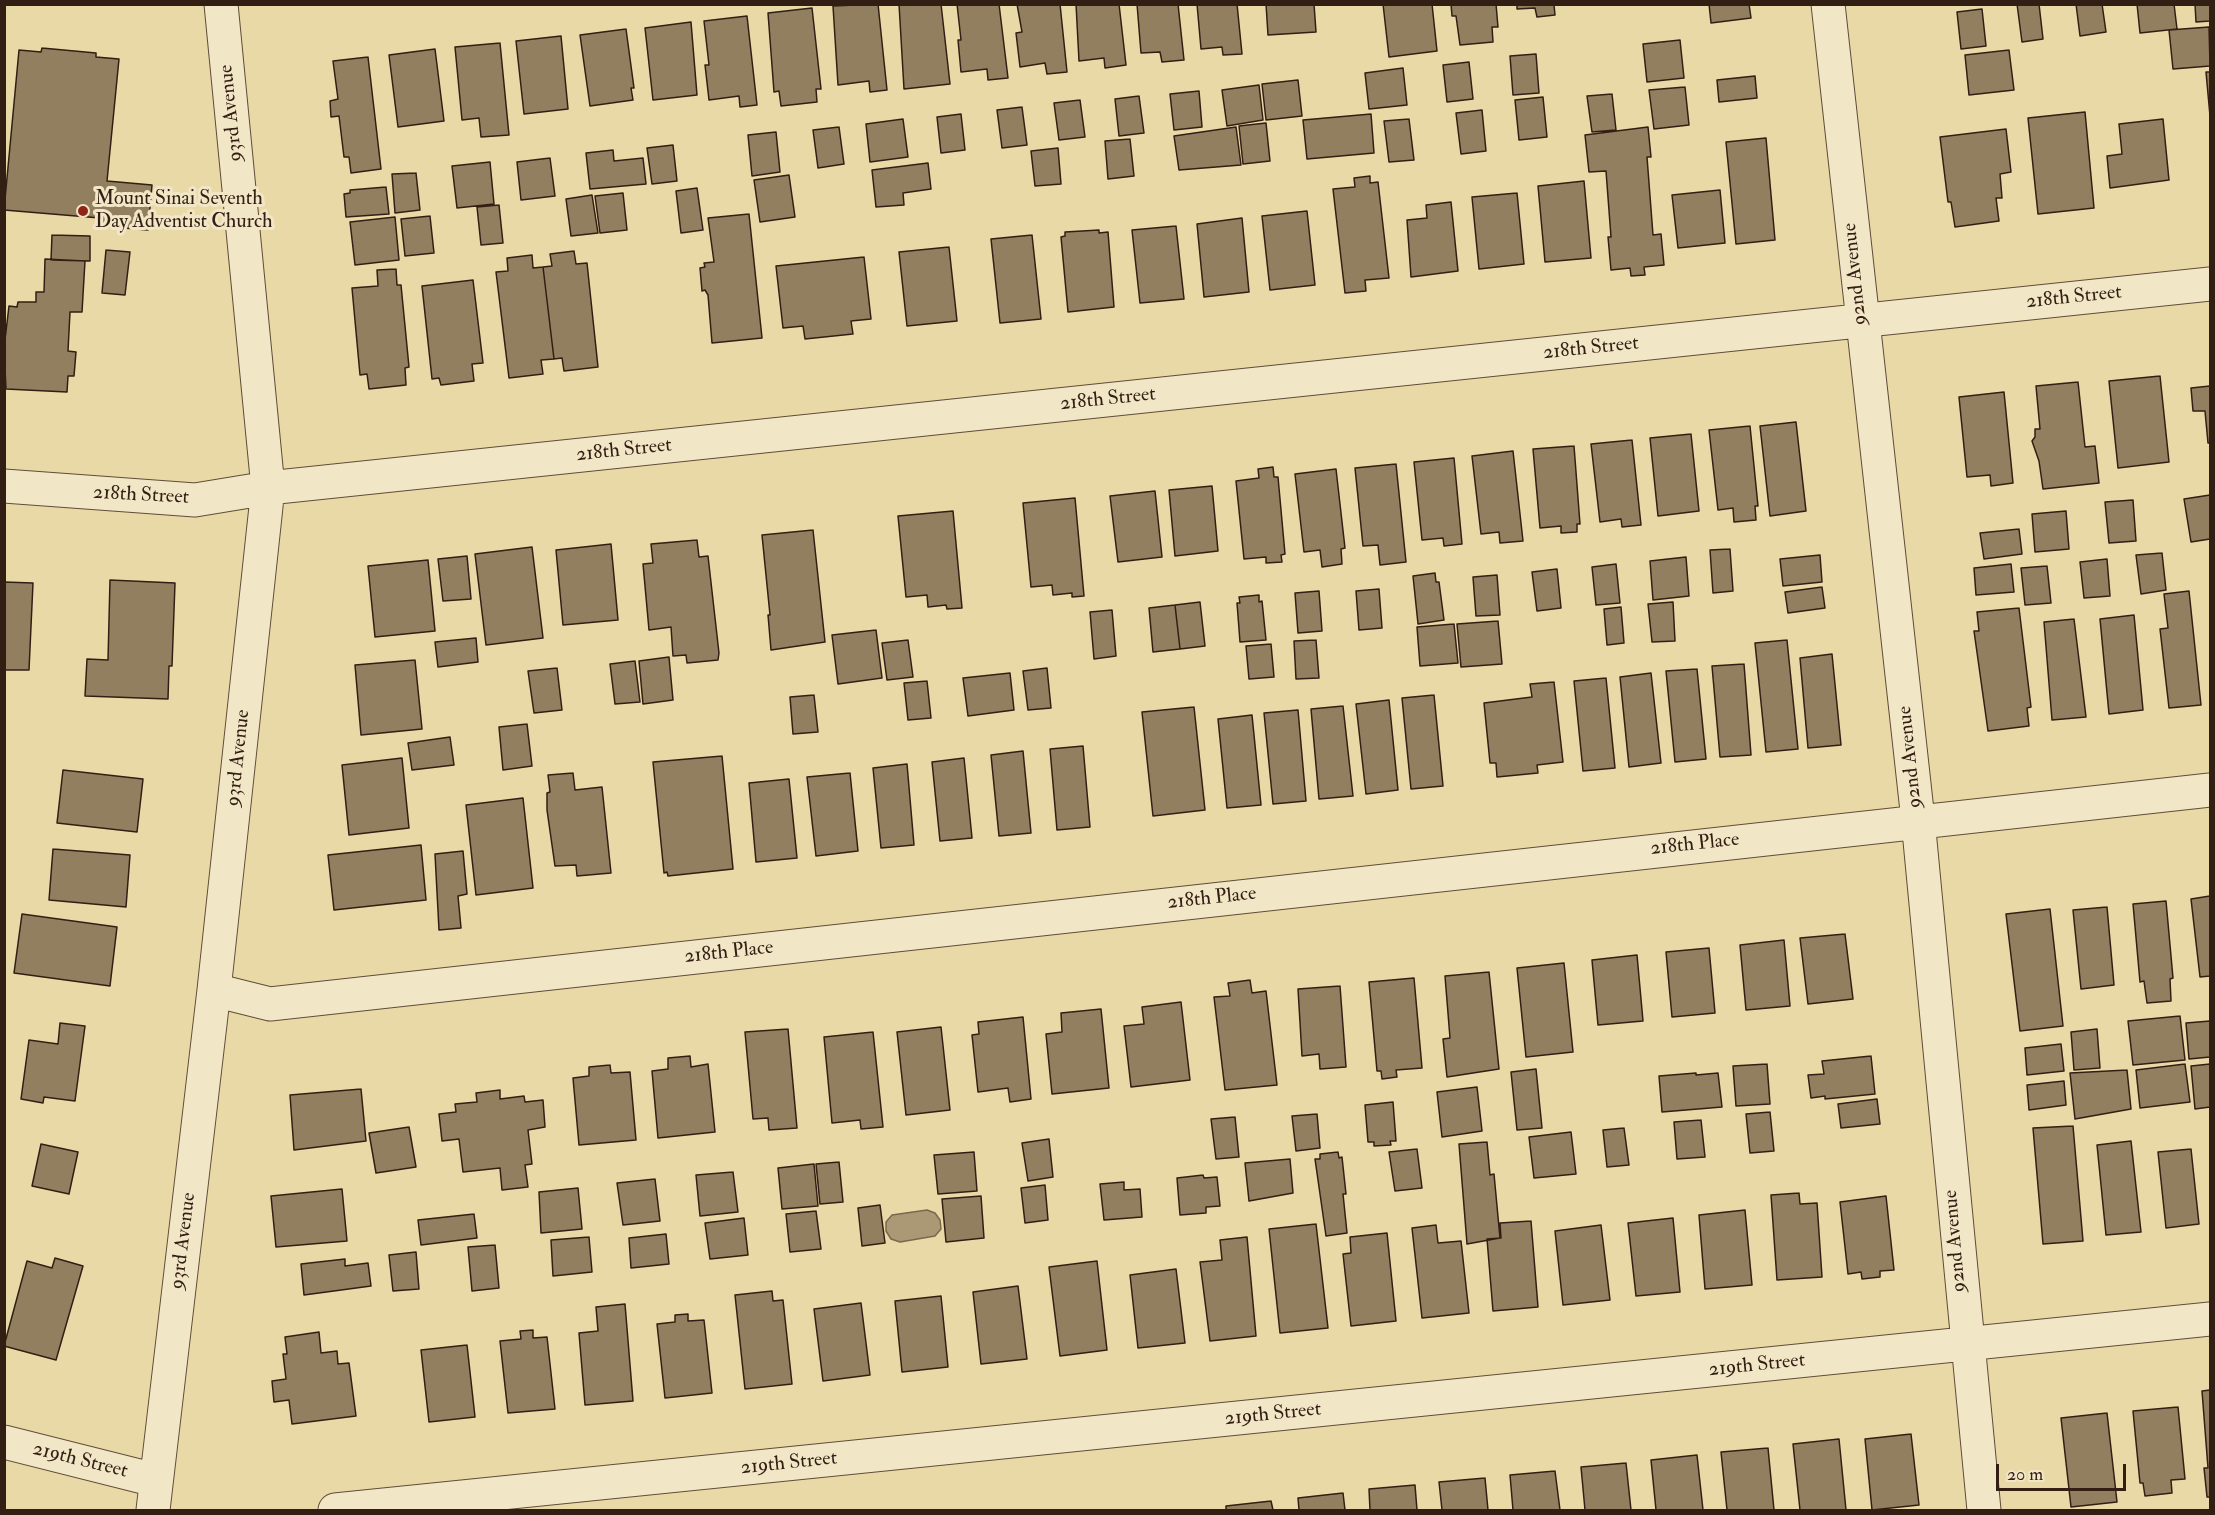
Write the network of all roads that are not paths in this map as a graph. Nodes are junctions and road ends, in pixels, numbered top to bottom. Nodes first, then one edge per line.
1 (222, 4) edge
2 (1828, 4) edge
3 (2211, 284) edge
4 (1861, 320) junction
5 (4, 486) edge
6 (268, 488) junction
7 (2211, 790) edge
8 (1918, 820) junction
9 (214, 990) junction
10 (2211, 1319) edge
11 (1966, 1345) junction
12 (4, 1442) edge
13 (154, 1495) edge
14 (335, 1510) edge
15 (1984, 1510) edge

1 - 6 street, 93rd Avenue
2 - 4 street, 92nd Avenue
3 - 4 street, 218th Street
4 - 6 street, 218th Street
4 - 8 street, 92nd Avenue
5 - 6 street, 218th Street
6 - 9 street, 93rd Avenue
7 - 8 street, 218th Place
8 - 9 street, 218th Place
8 - 11 street, 92nd Avenue
9 - 13 street, 93rd Avenue
10 - 11 street, 219th Street
11 - 14 street, 219th Street
11 - 15 street, 92nd Avenue
12 - 13 street, 219th Street

